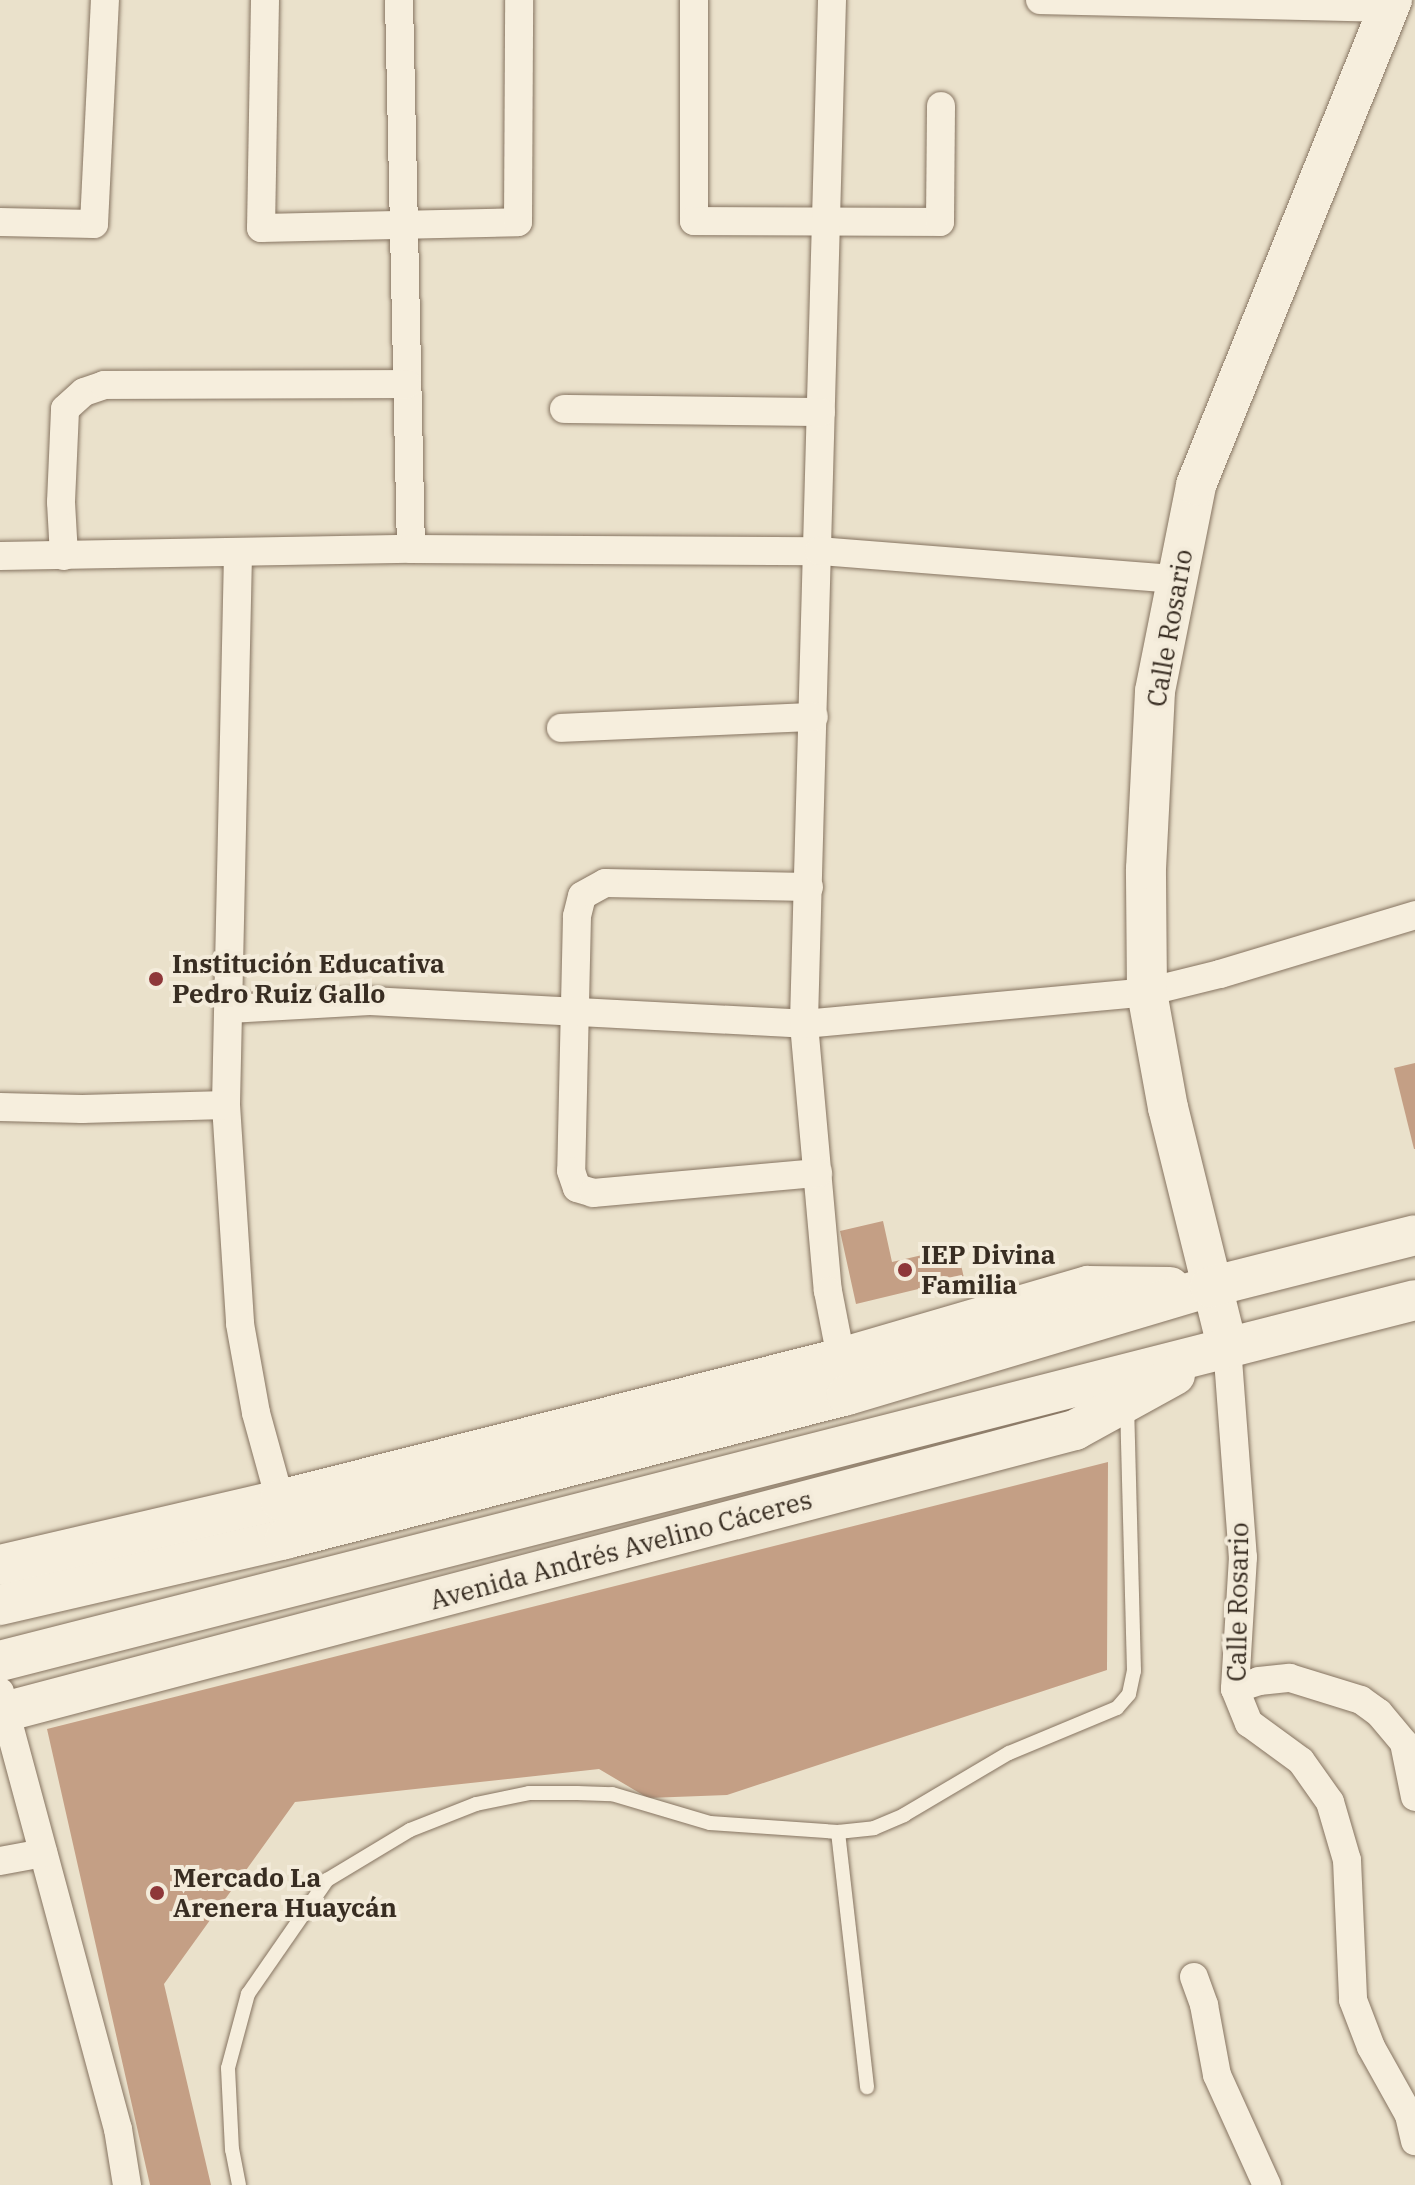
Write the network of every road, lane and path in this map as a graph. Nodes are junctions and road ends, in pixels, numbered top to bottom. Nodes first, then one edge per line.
1 (105, 0) edge
2 (265, 0) edge
3 (399, 0) edge
4 (519, 0) edge
5 (694, 0) edge
6 (832, 0) edge
7 (1040, 0) edge
8 (1390, 4) edge
9 (941, 106) dead end
10 (0, 222) edge
11 (825, 222) junction
12 (404, 226) junction
13 (407, 384) junction
14 (564, 409) dead end
15 (821, 412) junction
16 (411, 549) junction
17 (819, 551) junction
18 (238, 554) junction
19 (0, 556) edge
20 (64, 556) junction
21 (1178, 579) junction
22 (814, 717) junction
23 (561, 728) dead end
24 (809, 887) junction
25 (1415, 915) edge
26 (1147, 992) junction
27 (229, 1009) junction
28 (574, 1013) junction
29 (804, 1024) junction
30 (226, 1105) junction
31 (0, 1107) edge
32 (818, 1173) junction
33 (1415, 1235) edge
34 (1210, 1287) junction
35 (1415, 1300) edge
36 (1227, 1346) junction
37 (841, 1358) junction
38 (1127, 1401) junction
39 (280, 1500) junction
40 (0, 1565) edge
41 (0, 1605) edge
42 (0, 1661) edge
43 (1235, 1689) junction
44 (2, 1706) edge
45 (1415, 1797) edge
46 (838, 1832) junction
47 (43, 1853) junction
48 (0, 1861) edge
49 (1194, 1977) dead end
50 (867, 2087) dead end
51 (1415, 2141) edge
52 (127, 2185) edge
53 (239, 2185) edge
54 (1267, 2185) edge

1 - 10 street
2 - 12 street
3 - 12 street
4 - 12 street
5 - 11 street
6 - 11 street
7 - 8 street
8 - 21 street, Calle Rosario
9 - 11 street
11 - 15 street
12 - 13 street
13 - 16 street
13 - 20 street
14 - 15 street
15 - 17 street
16 - 17 street
16 - 18 street
17 - 21 street
17 - 22 street
18 - 20 street
18 - 27 street
19 - 20 street
21 - 26 street, Calle Rosario
22 - 23 street
22 - 24 street
24 - 28 street
24 - 29 street
25 - 26 street
26 - 29 street
26 - 34 street, Calle Rosario
27 - 28 street
27 - 30 street
28 - 29 street
28 - 32 street
29 - 32 street
30 - 31 street
30 - 39 street
32 - 37 street
33 - 34 street
34 - 36 street, Calle Rosario
34 - 37 street
34 - 41 street
35 - 36 street, Avenida Andrés Avelino Cáceres
36 - 38 street, Avenida Andrés Avelino Cáceres
36 - 42 street, Avenida Andrés Avelino Cáceres
36 - 43 street, Calle Rosario
37 - 39 street
38 - 44 street, Avenida Andrés Avelino Cáceres
38 - 46 lane
39 - 40 street
43 - 45 street
43 - 51 street, Calle Rosario
44 - 47 street
46 - 50 lane
46 - 53 lane
47 - 48 street
47 - 52 street
49 - 54 street

